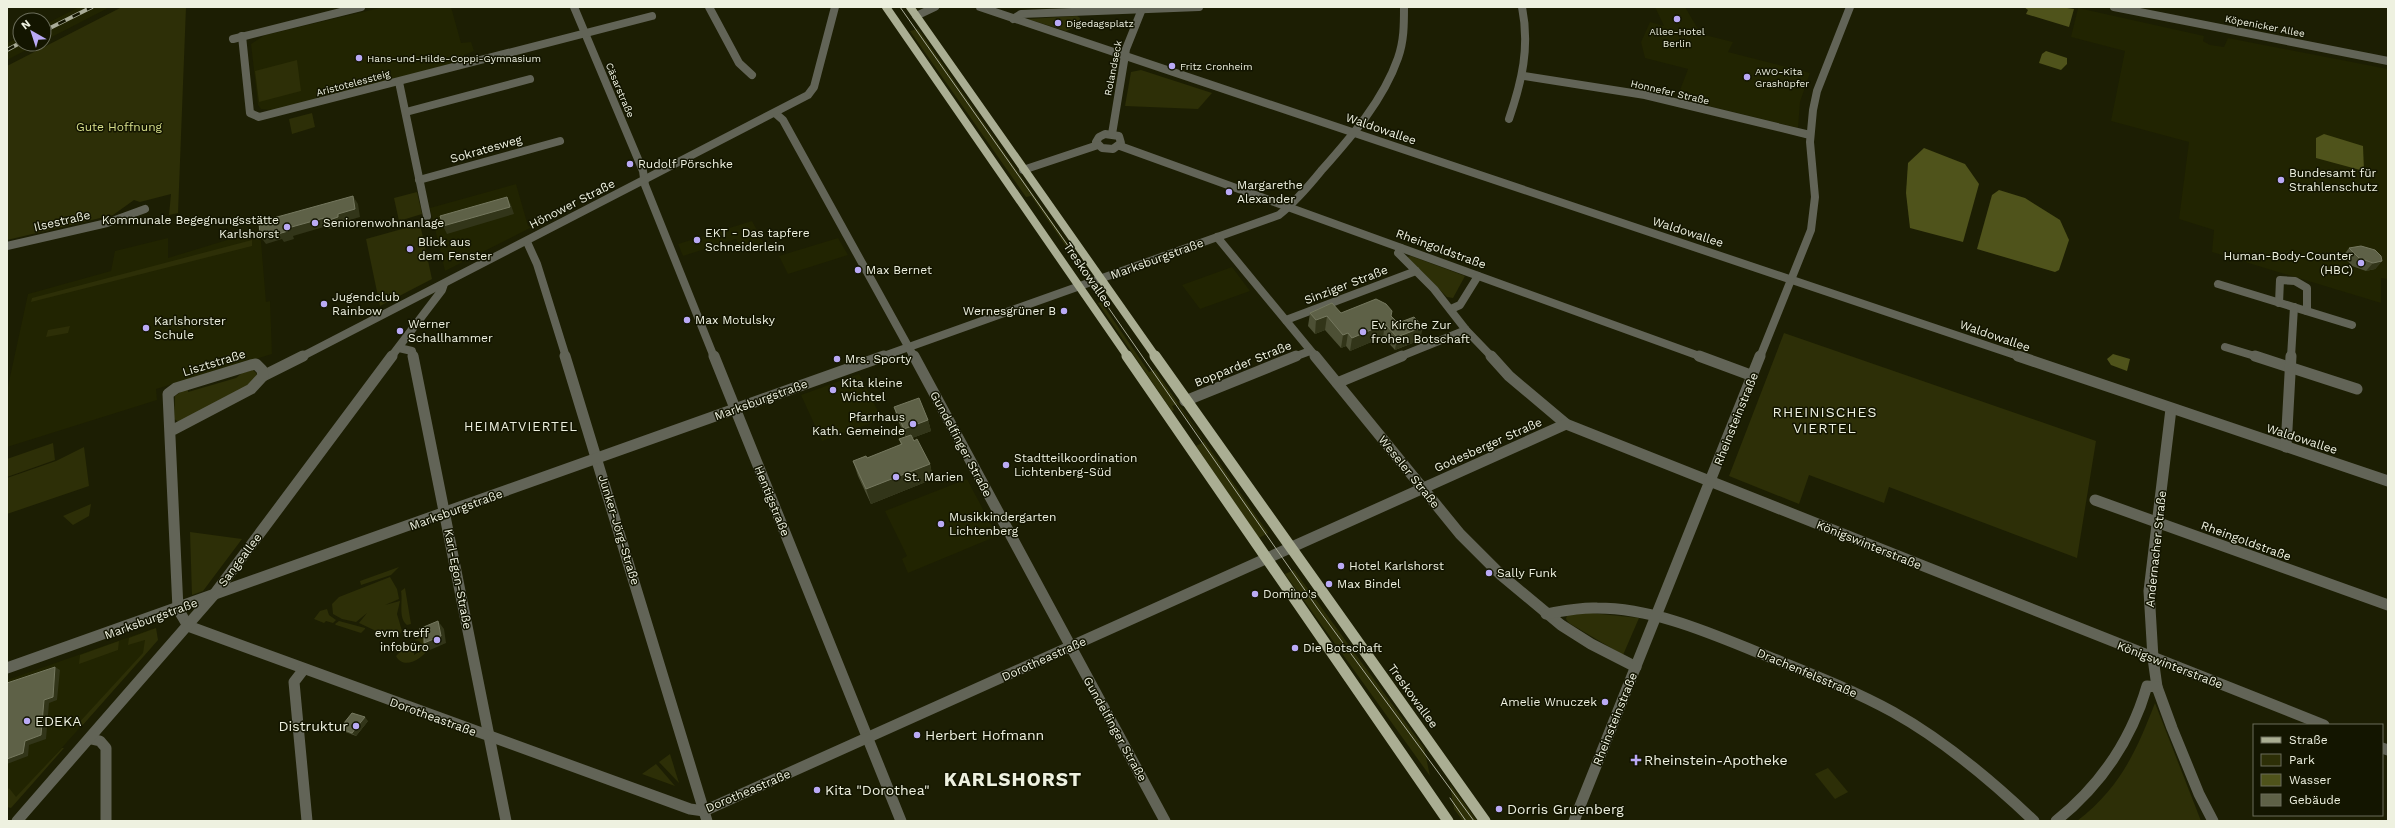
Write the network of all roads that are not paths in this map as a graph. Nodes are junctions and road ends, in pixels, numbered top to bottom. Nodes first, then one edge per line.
1 (361, 7) edge
2 (574, 7) edge
3 (709, 7) edge
4 (835, 7) edge
5 (886, 7) edge
6 (910, 7) edge
7 (935, 7) edge
8 (980, 7) edge
9 (1199, 7) edge
10 (1404, 7) edge
11 (1522, 7) edge
12 (1850, 7) edge
13 (2114, 7) edge
14 (1141, 8) edge
15 (652, 16) dead end
16 (916, 16) junction
17 (1013, 18) junction
18 (585, 34) junction
19 (242, 36) junction
20 (233, 39) dead end
21 (1126, 56) junction
22 (2388, 61) edge
23 (752, 75) dead end
24 (1524, 76) junction
25 (530, 79) dead end
26 (399, 82) junction
27 (406, 112) junction
28 (775, 113) junction
29 (1508, 119) dead end
30 (1352, 133) junction
31 (1112, 134) junction
32 (1810, 135) junction
33 (560, 141) dead end
34 (1098, 145) junction
35 (1120, 146) junction
36 (1023, 170) junction
37 (419, 180) junction
38 (643, 181) junction
39 (1289, 208) junction
40 (145, 209) dead end
41 (427, 216) dead end
42 (1218, 237) junction
43 (527, 242) junction
44 (7, 246) edge
45 (1401, 248) junction
46 (1416, 271) junction
47 (1478, 276) junction
48 (1100, 279) junction
49 (1792, 281) junction
50 (444, 284) junction
51 (2218, 284) dead end
52 (1079, 286) junction
53 (2279, 303) junction
54 (2294, 307) junction
55 (1451, 309) junction
56 (2307, 311) junction
57 (1286, 320) junction
58 (2352, 325) dead end
59 (1466, 330) junction
60 (2225, 347) dead end
61 (399, 348) junction
62 (908, 348) junction
63 (1310, 351) junction
64 (2291, 368) junction
65 (263, 376) junction
66 (1753, 376) junction
67 (1337, 383) junction
68 (2357, 389) dead end
69 (1185, 400) junction
70 (2171, 409) junction
71 (735, 410) junction
72 (1566, 424) junction
73 (171, 431) junction
74 (2286, 447) junction
75 (597, 459) junction
76 (2388, 481) edge
77 (1710, 482) junction
78 (1423, 488) junction
79 (2095, 500) dead end
80 (445, 513) junction
81 (2158, 523) junction
82 (1289, 548) junction
83 (1267, 558) junction
84 (213, 596) junction
85 (2388, 605) edge
86 (178, 609) junction
87 (1546, 614) junction
88 (1657, 616) junction
89 (188, 626) junction
90 (1070, 647) junction
91 (2153, 658) junction
92 (1636, 667) junction
93 (7, 668) edge
94 (304, 669) junction
95 (2157, 687) junction
96 (2321, 724) edge
97 (488, 736) junction
98 (91, 738) junction
99 (867, 738) junction
100 (706, 816) edge
101 (17, 821) edge
102 (106, 821) edge
103 (307, 821) edge
104 (506, 821) edge
105 (901, 821) edge
106 (1165, 821) edge
107 (1448, 821) edge
108 (1485, 821) edge
109 (1574, 821) edge
110 (2034, 821) edge
111 (2056, 821) edge
112 (2214, 821) edge

1 - 19 street
2 - 18 street, Cäsarstraße
3 - 23 street
4 - 28 street, Hönower Straße
5 - 52 main road, Treskowallee
6 - 16 main road, Treskowallee
7 - 16 street
8 - 17 street, Waldowallee
9 - 14 street
10 - 30 street, Marksburgstraße
11 - 24 street
12 - 32 street, Rheinsteinstraße
13 - 22 street, Köpenicker Allee
14 - 17 street
14 - 21 street, Rolandseck
15 - 18 street, Aristotelessteig
16 - 36 main road, Treskowallee
17 - 21 street, Waldowallee
18 - 26 street, Aristotelessteig
18 - 38 street, Cäsarstraße
19 - 20 street
19 - 26 street, Aristotelessteig
21 - 30 street, Waldowallee
21 - 31 street, Rolandseck
24 - 29 street
24 - 32 street, Honnefer Straße
25 - 27 street
26 - 27 street
27 - 37 street
28 - 38 street, Hönower Straße
28 - 62 street, Gundelfinger Straße
30 - 39 street, Marksburgstraße
30 - 49 street, Waldowallee
31 - 34 street
31 - 35 street
32 - 49 street, Rheinsteinstraße
33 - 37 street, Sokratesweg
34 - 35 street
34 - 36 street
35 - 39 street, Rheingoldstraße
36 - 48 main road, Treskowallee
37 - 41 street
38 - 43 street, Hönower Straße
38 - 71 street, Hentigstraße
39 - 42 street, Marksburgstraße
39 - 45 street, Rheingoldstraße
40 - 44 street, Ilsestraße
42 - 48 street, Marksburgstraße
42 - 57 street, Weseler Straße
43 - 50 street, Hönower Straße
43 - 75 street, Junker-Jörg-Straße
45 - 46 street, Königswinterstraße
45 - 47 street, Rheingoldstraße
46 - 55 street, Königswinterstraße
46 - 57 street, Sinziger Straße
47 - 55 street
47 - 66 street, Rheingoldstraße
48 - 52 street, Marksburgstraße
48 - 69 main road, Treskowallee
49 - 66 street, Rheinsteinstraße
49 - 70 street, Waldowallee
50 - 61 street, Sangeallee
50 - 65 street, Hönower Straße
51 - 53 street
52 - 62 street, Marksburgstraße
52 - 83 main road, Treskowallee
53 - 54 street
53 - 56 street
54 - 56 street
54 - 64 street
55 - 59 street, Königswinterstraße
56 - 58 street
57 - 63 street, Weseler Straße
59 - 67 street
59 - 72 street, Königswinterstraße
60 - 64 street
61 - 80 street, Karl-Egon-Straße
61 - 84 street, Sangeallee
62 - 71 street, Marksburgstraße
62 - 90 street, Gundelfinger Straße
63 - 67 street, Weseler Straße
63 - 69 street, Bopparder Straße
64 - 68 street
64 - 74 street
65 - 73 street
65 - 73 street, Lisztstraße
66 - 77 street, Rheinsteinstraße
67 - 78 street, Weseler Straße
69 - 82 main road, Treskowallee
70 - 74 street, Waldowallee
70 - 81 street, Andernacher Straße
71 - 75 street, Marksburgstraße
71 - 99 street, Hentigstraße
72 - 77 street, Königswinterstraße
72 - 78 street, Godesberger Straße
73 - 86 street, Lisztstraße
74 - 76 street, Waldowallee
75 - 80 street, Marksburgstraße
75 - 100 street, Junker-Jörg-Straße
77 - 88 street, Rheinsteinstraße
77 - 91 street, Königswinterstraße
78 - 82 street, Godesberger Straße
78 - 87 street, Weseler Straße
79 - 81 street, Rheingoldstraße
80 - 84 street, Marksburgstraße
80 - 97 street, Karl-Egon-Straße
81 - 85 street, Rheingoldstraße
81 - 91 street, Andernacher Straße
82 - 83 street
82 - 108 main road, Treskowallee
83 - 90 street, Dorotheastraße
83 - 107 main road, Treskowallee
84 - 86 street, Marksburgstraße
84 - 89 street, Sangeallee
86 - 89 street
86 - 93 street, Marksburgstraße
87 - 88 street, Drachenfelsstraße
87 - 92 street, Weseler Straße
88 - 92 street, Rheinsteinstraße
88 - 110 street, Drachenfelsstraße
89 - 94 street, Dorotheastraße
89 - 98 street, Sangeallee
90 - 99 street, Dorotheastraße
90 - 106 street, Gundelfinger Straße
91 - 95 street, Andernacher Straße
91 - 96 street, Königswinterstraße
92 - 109 street, Rheinsteinstraße
94 - 97 street, Dorotheastraße
94 - 103 street
95 - 111 street
95 - 112 street, Andernacher Straße
97 - 100 street, Dorotheastraße
97 - 104 street, Karl-Egon-Straße
98 - 101 street, Sangeallee
98 - 102 street
99 - 100 street, Dorotheastraße
99 - 105 street, Hentigstraße

